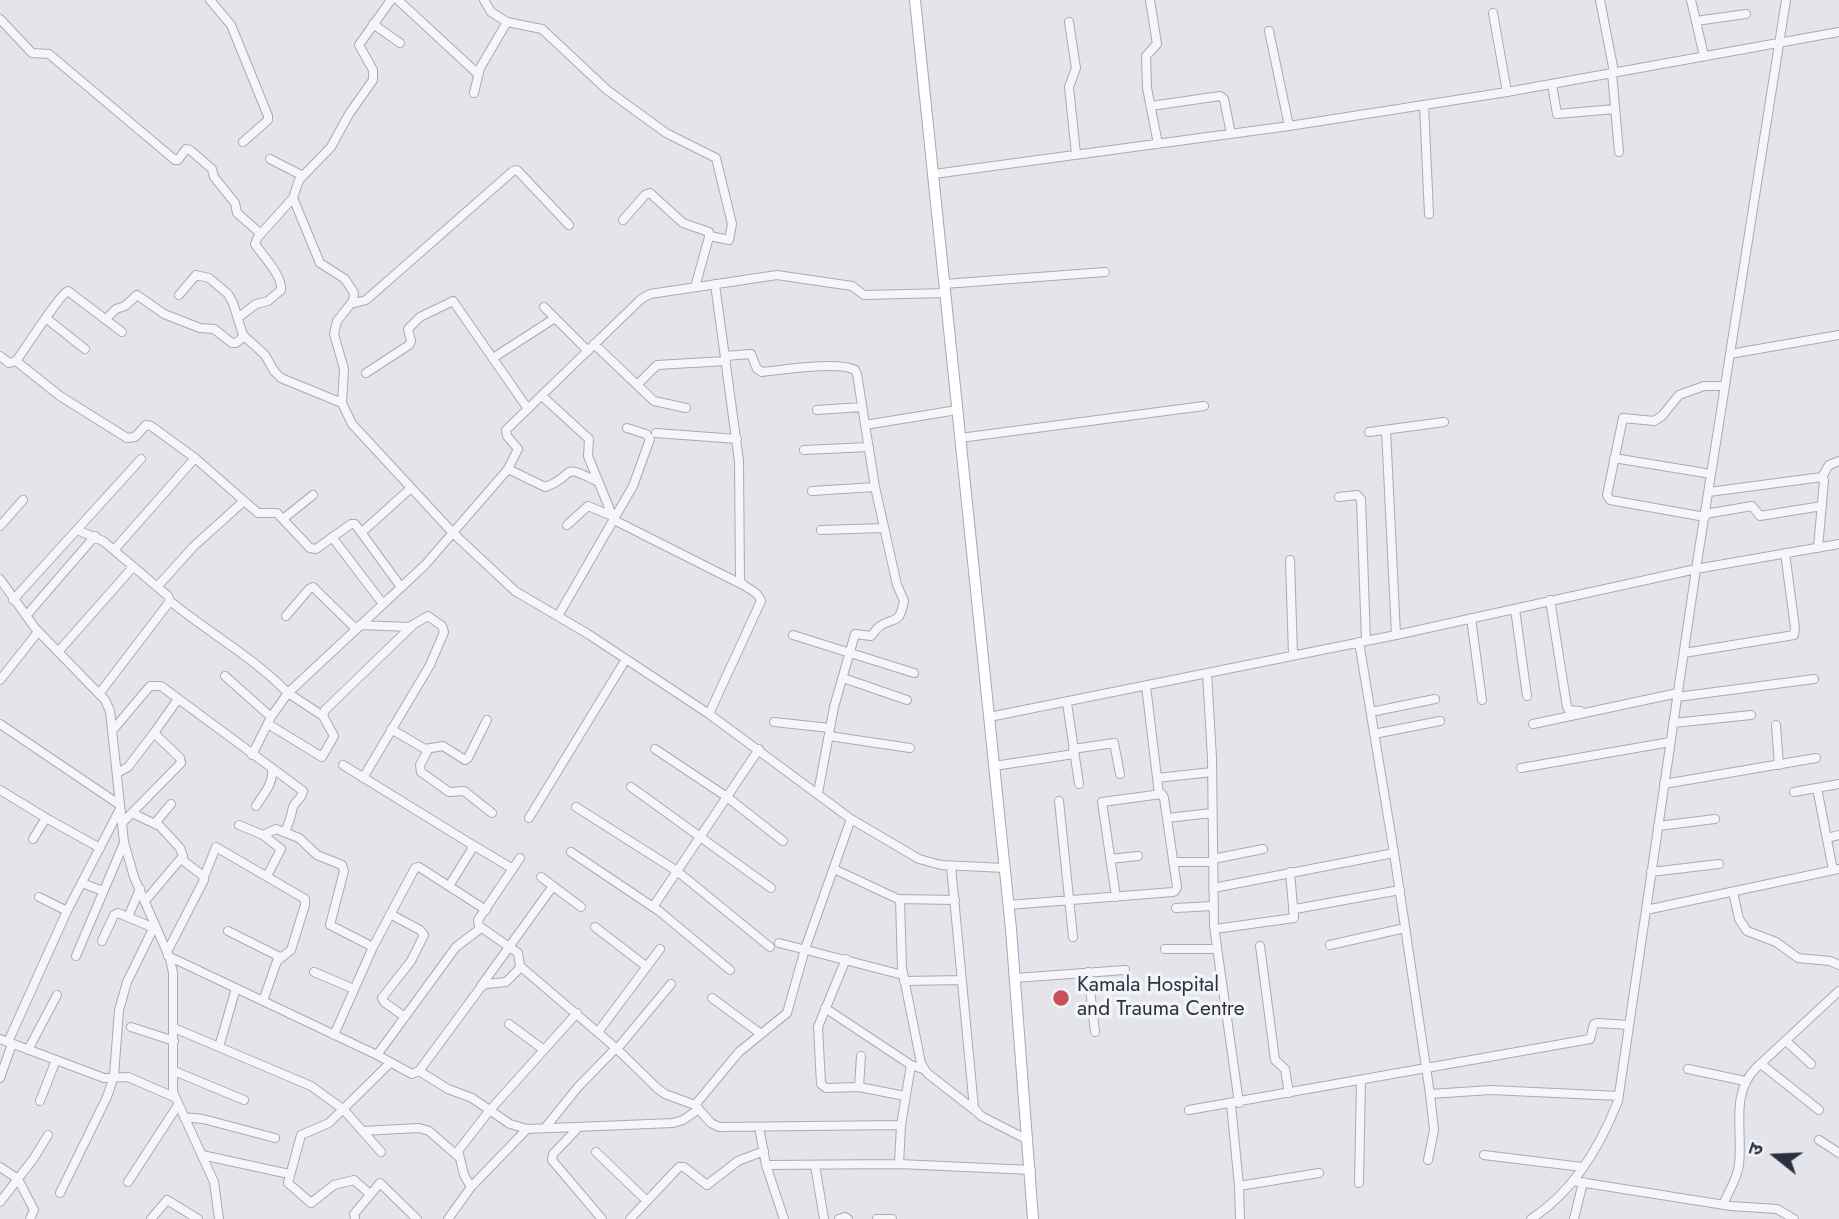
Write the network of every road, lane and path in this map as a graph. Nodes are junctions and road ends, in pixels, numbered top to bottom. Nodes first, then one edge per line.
1 (211, 0) edge
2 (391, 0) edge
3 (398, 0) edge
4 (484, 0) edge
5 (915, 0) edge
6 (1150, 0) edge
7 (1600, 0) edge
8 (1690, 0) edge
9 (1788, 1) edge
10 (1493, 13) dead end
11 (1746, 14) dead end
12 (0, 19) edge
13 (1696, 21) junction
14 (507, 22) junction
15 (1069, 22) dead end
16 (373, 24) junction
17 (1269, 30) dead end
18 (1839, 32) edge
19 (400, 43) dead end
20 (1779, 43) junction
21 (1704, 56) junction
22 (1613, 72) junction
23 (478, 74) junction
24 (1552, 84) junction
25 (1507, 92) junction
26 (474, 93) dead end
27 (1424, 105) junction
28 (1150, 106) junction
29 (1615, 108) junction
30 (1289, 126) junction
31 (1231, 134) junction
32 (243, 142) dead end
33 (1158, 144) junction
34 (1619, 152) dead end
35 (1076, 154) junction
36 (270, 159) dead end
37 (934, 174) junction
38 (303, 176) junction
39 (293, 198) junction
40 (1429, 214) dead end
41 (623, 220) dead end
42 (569, 225) dead end
43 (261, 234) junction
44 (710, 236) junction
45 (1105, 272) dead end
46 (715, 284) junction
47 (695, 287) junction
48 (945, 289) junction
49 (179, 295) dead end
50 (351, 304) junction
51 (544, 307) dead end
52 (239, 317) junction
53 (555, 318) junction
54 (47, 319) junction
55 (106, 319) junction
56 (122, 332) dead end
57 (1839, 335) edge
58 (244, 336) junction
59 (591, 348) junction
60 (85, 349) dead end
61 (1730, 354) junction
62 (0, 356) edge
63 (493, 358) junction
64 (725, 358) junction
65 (16, 360) junction
66 (366, 373) dead end
67 (637, 386) junction
68 (1725, 386) junction
69 (542, 396) junction
70 (342, 403) junction
71 (1204, 406) dead end
72 (862, 407) junction
73 (685, 408) dead end
74 (528, 409) junction
75 (817, 410) dead end
76 (957, 410) junction
77 (1444, 422) dead end
78 (865, 425) junction
79 (627, 428) dead end
80 (1386, 430) junction
81 (1369, 432) dead end
82 (656, 433) dead end
83 (960, 438) junction
84 (737, 439) junction
85 (869, 447) junction
86 (804, 450) dead end
87 (195, 458) junction
88 (1614, 458) junction
89 (141, 459) dead end
90 (1839, 461) edge
91 (508, 469) junction
92 (1711, 474) junction
93 (1822, 477) junction
94 (598, 482) junction
95 (875, 487) junction
96 (411, 488) junction
97 (812, 491) dead end
98 (1709, 492) junction
99 (313, 495) dead end
100 (1339, 497) dead end
101 (23, 500) dead end
102 (244, 501) junction
103 (1822, 506) junction
104 (1705, 515) junction
105 (613, 518) junction
106 (283, 519) junction
107 (567, 525) dead end
108 (0, 526) edge
109 (884, 527) junction
110 (77, 530) junction
111 (821, 530) dead end
112 (362, 532) junction
113 (453, 533) junction
114 (95, 536) junction
115 (332, 537) junction
116 (1839, 544) edge
117 (1818, 548) junction
118 (114, 550) junction
119 (1784, 553) junction
120 (1290, 560) dead end
121 (133, 567) junction
122 (1696, 569) junction
123 (0, 579) edge
124 (743, 585) junction
125 (157, 587) junction
126 (401, 587) junction
127 (13, 600) junction
128 (1550, 600) junction
129 (170, 601) junction
130 (383, 604) junction
131 (1515, 609) junction
132 (26, 616) junction
133 (286, 616) dead end
134 (558, 617) junction
135 (1471, 618) junction
136 (414, 625) junction
137 (358, 627) junction
138 (38, 632) junction
139 (793, 635) dead end
140 (1396, 635) junction
141 (1363, 641) junction
142 (58, 652) junction
143 (850, 653) junction
144 (1684, 653) junction
145 (1293, 655) junction
146 (626, 659) junction
147 (914, 673) dead end
148 (1207, 673) junction
149 (225, 676) dead end
150 (842, 678) junction
151 (1814, 679) dead end
152 (0, 680) edge
153 (1146, 686) junction
154 (288, 692) junction
155 (99, 694) junction
156 (1677, 695) junction
157 (1527, 696) dead end
158 (178, 699) junction
159 (1435, 699) dead end
160 (907, 700) dead end
161 (1482, 700) dead end
162 (1067, 703) junction
163 (1371, 712) junction
164 (709, 714) junction
165 (1581, 714) junction
166 (1751, 715) dead end
167 (323, 716) junction
168 (989, 717) junction
169 (270, 720) junction
170 (487, 720) dead end
171 (1440, 721) dead end
172 (774, 722) dead end
173 (1673, 723) junction
174 (0, 724) edge
175 (1533, 724) dead end
176 (1776, 725) dead end
177 (391, 729) junction
178 (113, 731) junction
179 (829, 732) junction
180 (154, 733) junction
181 (1374, 734) junction
182 (1670, 743) junction
183 (910, 748) dead end
184 (655, 749) dead end
185 (428, 750) junction
186 (759, 750) junction
187 (1074, 751) junction
188 (252, 755) junction
189 (1816, 758) dead end
190 (342, 765) dead end
191 (994, 765) junction
192 (1779, 765) junction
193 (1521, 768) dead end
194 (272, 769) junction
195 (1212, 772) junction
196 (117, 773) junction
197 (1120, 774) dead end
198 (363, 778) junction
199 (1157, 778) junction
200 (1839, 783) edge
201 (1079, 785) dead end
202 (1664, 785) junction
203 (631, 787) dead end
204 (1817, 788) junction
205 (0, 790) edge
206 (1794, 792) dead end
207 (818, 793) junction
208 (1159, 794) junction
209 (727, 797) junction
210 (1059, 801) dead end
211 (171, 804) dead end
212 (256, 806) dead end
213 (120, 807) junction
214 (576, 807) dead end
215 (132, 813) junction
216 (492, 813) dead end
217 (1212, 813) junction
218 (46, 818) junction
219 (529, 818) dead end
220 (1167, 818) junction
221 (851, 819) junction
222 (1715, 819) dead end
223 (122, 823) junction
224 (157, 825) junction
225 (239, 825) dead end
226 (1658, 826) junction
227 (285, 832) junction
228 (263, 835) junction
229 (1839, 835) edge
230 (701, 836) junction
231 (1827, 838) junction
232 (33, 839) dead end
233 (783, 841) dead end
234 (124, 842) junction
235 (472, 845) junction
236 (100, 848) junction
237 (1262, 849) dead end
238 (570, 852) dead end
239 (1394, 853) junction
240 (1138, 856) dead end
241 (520, 858) dead end
242 (181, 859) junction
243 (1110, 859) junction
244 (1213, 860) junction
245 (1173, 863) junction
246 (1719, 864) dead end
247 (951, 866) junction
248 (1005, 868) junction
249 (513, 869) junction
250 (834, 869) junction
251 (1836, 869) edge
252 (677, 871) junction
253 (1290, 872) junction
254 (1651, 872) junction
255 (267, 876) junction
256 (204, 877) junction
257 (541, 877) dead end
258 (82, 883) junction
259 (449, 886) junction
260 (553, 886) junction
261 (771, 888) dead end
262 (1213, 888) junction
263 (140, 889) junction
264 (1400, 890) junction
265 (103, 891) junction
266 (1733, 891) junction
267 (39, 897) dead end
268 (1116, 897) junction
269 (900, 899) junction
270 (955, 900) junction
271 (1069, 900) junction
272 (145, 901) junction
273 (1008, 905) junction
274 (1213, 906) junction
275 (581, 907) dead end
276 (653, 907) junction
277 (1176, 908) dead end
278 (1294, 909) junction
279 (485, 910) junction
280 (1646, 910) junction
281 (67, 911) junction
282 (390, 914) junction
283 (128, 916) junction
284 (155, 927) junction
285 (595, 927) dead end
286 (481, 928) junction
287 (1405, 928) junction
288 (1215, 929) junction
289 (228, 931) dead end
290 (1073, 937) dead end
291 (102, 941) dead end
292 (779, 943) dead end
293 (1330, 945) dead end
294 (1260, 946) dead end
295 (373, 947) junction
296 (509, 947) junction
297 (770, 947) dead end
298 (1166, 948) dead end
299 (660, 949) dead end
300 (805, 949) junction
301 (1217, 949) junction
302 (168, 954) junction
303 (76, 956) dead end
304 (280, 957) junction
305 (846, 959) junction
306 (1839, 965) edge
307 (521, 967) junction
308 (647, 967) junction
309 (730, 970) dead end
310 (1125, 970) dead end
311 (314, 972) dead end
312 (1088, 972) junction
313 (904, 978) junction
314 (1015, 978) junction
315 (962, 980) junction
316 (671, 984) dead end
317 (481, 987) junction
318 (236, 988) junction
319 (354, 989) junction
320 (1839, 991) edge
321 (57, 995) dead end
322 (712, 998) dead end
323 (262, 1001) junction
324 (825, 1008) junction
325 (577, 1013) junction
326 (405, 1017) junction
327 (509, 1024) dead end
328 (1629, 1025) junction
329 (131, 1027) dead end
330 (174, 1028) junction
331 (598, 1032) junction
332 (1095, 1032) dead end
333 (761, 1034) junction
334 (334, 1035) junction
335 (174, 1041) junction
336 (1786, 1041) junction
337 (7, 1042) edge
338 (219, 1047) junction
339 (616, 1048) junction
340 (544, 1049) junction
341 (28, 1050) junction
342 (377, 1055) junction
343 (861, 1056) dead end
344 (56, 1060) junction
345 (390, 1063) junction
346 (1760, 1064) junction
347 (1811, 1064) dead end
348 (911, 1065) junction
349 (1426, 1068) junction
350 (923, 1069) junction
351 (1688, 1069) dead end
352 (173, 1070) junction
353 (419, 1072) junction
354 (114, 1076) junction
355 (0, 1078) edge
356 (1362, 1080) junction
357 (1745, 1081) junction
358 (859, 1087) junction
359 (1289, 1093) junction
360 (1430, 1094) junction
361 (905, 1096) junction
362 (1619, 1096) junction
363 (244, 1100) dead end
364 (40, 1101) dead end
365 (176, 1101) junction
366 (1235, 1103) junction
367 (697, 1107) junction
368 (344, 1109) junction
369 (490, 1110) junction
370 (1189, 1110) dead end
371 (1819, 1110) dead end
372 (977, 1112) junction
373 (184, 1117) junction
374 (901, 1125) junction
375 (579, 1127) junction
376 (759, 1127) junction
377 (545, 1128) junction
378 (527, 1129) junction
379 (363, 1131) junction
380 (48, 1135) dead end
381 (275, 1138) dead end
382 (1028, 1140) junction
383 (1819, 1140) dead end
384 (764, 1151) junction
385 (382, 1152) dead end
386 (596, 1152) dead end
387 (1839, 1153) edge
388 (202, 1155) junction
389 (1484, 1155) dead end
390 (460, 1158) junction
391 (1428, 1160) dead end
392 (815, 1164) junction
393 (899, 1164) junction
394 (766, 1165) junction
395 (0, 1167) edge
396 (1582, 1167) junction
397 (1031, 1170) junction
398 (1319, 1173) dead end
399 (289, 1174) junction
400 (18, 1179) junction
401 (1573, 1181) junction
402 (128, 1182) dead end
403 (1583, 1182) junction
404 (1359, 1183) dead end
405 (1240, 1186) junction
406 (471, 1187) junction
407 (60, 1193) dead end
408 (370, 1194) junction
409 (647, 1201) junction
410 (0, 1202) edge
411 (1723, 1205) junction
412 (1782, 1215) edge
413 (30, 1219) edge
414 (151, 1219) edge
415 (198, 1219) edge
416 (219, 1219) edge
417 (355, 1219) edge
418 (417, 1219) edge
419 (448, 1219) edge
420 (602, 1219) edge
421 (630, 1219) edge
422 (784, 1219) edge
423 (824, 1219) edge
424 (839, 1219) edge
425 (848, 1219) edge
426 (877, 1219) edge
427 (892, 1219) edge
428 (1033, 1219) edge
429 (1240, 1219) edge
430 (1531, 1219) edge
431 (1574, 1219) edge
432 (1794, 1219) edge

1 - 32 street
2 - 16 street
3 - 23 street
4 - 14 street
5 - 37 main road
6 - 28 street
7 - 22 street
8 - 13 street
9 - 20 street
10 - 25 street
11 - 13 street
12 - 43 street
13 - 21 street
14 - 23 street
14 - 44 street
15 - 35 street
16 - 19 street
16 - 38 street
17 - 30 street
18 - 20 street
20 - 21 street
20 - 61 street
21 - 22 street
22 - 24 street
22 - 29 street
23 - 26 street
24 - 25 street
24 - 29 street
25 - 27 street
27 - 30 street
27 - 40 street
28 - 31 street
28 - 33 street
29 - 34 street
30 - 31 street
31 - 33 street
33 - 35 street
35 - 37 street
36 - 38 street
37 - 48 main road
38 - 39 street
39 - 43 street
39 - 50 street
41 - 44 street
42 - 50 street
43 - 52 street
44 - 47 street
45 - 48 street
46 - 47 street
46 - 48 street
46 - 64 street
47 - 59 street
48 - 76 main road
49 - 52 street
50 - 70 street
51 - 53 street
52 - 58 street
53 - 59 street
53 - 63 street
54 - 55 street
54 - 60 street
54 - 65 street
55 - 56 street
55 - 58 street
57 - 61 street
58 - 70 street
59 - 67 street
59 - 69 street
61 - 68 street
62 - 65 street
63 - 66 street
63 - 74 street
64 - 67 street
64 - 72 street
64 - 84 street
65 - 87 street
67 - 73 street
68 - 88 street
68 - 92 street
69 - 74 street
69 - 94 street
70 - 96 street
71 - 83 street
72 - 75 street
72 - 78 street
74 - 91 street
76 - 78 street
76 - 83 main road
77 - 80 street
78 - 85 street
79 - 105 street
80 - 81 street
80 - 140 street
82 - 84 street
83 - 168 main road
84 - 124 street
85 - 86 street
85 - 95 street
87 - 102 street
87 - 118 street
88 - 92 street
88 - 104 street
89 - 110 street
90 - 93 street
91 - 94 street
91 - 113 street
92 - 98 street
93 - 98 street
93 - 103 street
94 - 105 street
95 - 97 street
95 - 109 street
96 - 112 street
96 - 113 street
98 - 104 street
99 - 106 street
100 - 141 street
101 - 108 street
102 - 106 street
102 - 125 street
103 - 104 street
103 - 117 street
104 - 122 street
105 - 107 street
105 - 124 street
105 - 134 street
106 - 115 street
109 - 111 street
109 - 143 street
110 - 114 street
110 - 127 street
112 - 115 street
112 - 126 street
113 - 126 street
113 - 134 street
114 - 118 street
114 - 132 street
115 - 130 street
116 - 117 street
117 - 119 street
118 - 121 street
119 - 122 street
119 - 144 street
120 - 145 street
121 - 125 street
121 - 142 street
122 - 128 street
122 - 144 street
123 - 127 street
124 - 164 street
125 - 129 street
126 - 130 street
127 - 132 street
128 - 131 street
128 - 165 street
129 - 154 street
129 - 155 street
130 - 137 street
131 - 135 street
131 - 157 street
132 - 138 street
133 - 137 street
134 - 146 street
135 - 140 street
135 - 161 street
136 - 137 street
136 - 167 street
136 - 177 street
137 - 154 street
138 - 142 street
138 - 152 street
139 - 143 street
140 - 141 street
141 - 145 street
141 - 163 street
142 - 155 street
143 - 147 street
143 - 150 street
144 - 156 street
145 - 148 street
146 - 164 street
146 - 219 street
148 - 153 street
148 - 195 street
149 - 169 street
150 - 160 street
150 - 179 street
151 - 156 street
153 - 162 street
153 - 199 street
154 - 167 street
154 - 169 street
155 - 178 street
156 - 165 street
156 - 173 street
158 - 178 street
158 - 180 street
158 - 188 street
159 - 163 street
162 - 168 street
162 - 187 street
163 - 181 street
164 - 186 street
165 - 175 street
166 - 173 street
167 - 169 street
168 - 191 main road
169 - 188 street
170 - 185 street
171 - 181 street
172 - 179 street
173 - 182 street
174 - 213 street
176 - 192 street
177 - 185 street
177 - 198 street
178 - 196 street
179 - 183 street
179 - 207 street
180 - 196 street
180 - 215 street
181 - 239 street
182 - 193 street
182 - 202 street
184 - 209 street
185 - 216 street
186 - 207 street
186 - 209 street
187 - 191 street
187 - 197 street
187 - 201 street
188 - 194 street
189 - 192 street
190 - 198 street
191 - 248 main road
192 - 202 street
194 - 212 street
194 - 227 street
195 - 199 street
195 - 217 street
196 - 213 street
198 - 235 street
199 - 208 street
200 - 204 street
202 - 226 street
203 - 230 street
204 - 206 street
204 - 231 street
205 - 218 street
207 - 221 street
208 - 220 street
208 - 243 street
209 - 230 street
209 - 233 street
210 - 271 street
211 - 224 street
213 - 223 street
213 - 236 street
214 - 252 street
215 - 223 street
215 - 224 street
217 - 220 street
217 - 244 street
218 - 232 street
218 - 236 street
220 - 245 street
221 - 247 street
221 - 250 street
222 - 226 street
223 - 234 street
224 - 242 street
225 - 228 street
226 - 254 street
227 - 228 street
227 - 295 street
228 - 255 street
229 - 231 street
230 - 252 street
230 - 261 street
231 - 251 street
234 - 263 street
234 - 265 street
235 - 249 street
235 - 259 street
236 - 258 street
237 - 244 street
238 - 276 street
239 - 253 street
239 - 264 street
240 - 243 street
241 - 249 street
242 - 256 street
242 - 272 street
243 - 268 street
244 - 245 street
244 - 262 street
245 - 268 street
246 - 254 street
247 - 248 street
247 - 270 street
248 - 273 main road
249 - 279 street
250 - 269 street
250 - 300 street
251 - 266 street
252 - 276 street
252 - 297 street
253 - 262 street
253 - 278 street
254 - 280 street
255 - 256 street
255 - 304 street
256 - 302 street
257 - 260 street
258 - 265 street
258 - 281 street
259 - 279 street
259 - 282 street
260 - 275 street
260 - 296 street
262 - 274 street
263 - 272 street
263 - 283 street
264 - 278 street
264 - 287 street
265 - 303 street
266 - 280 street
266 - 306 street
267 - 281 street
268 - 271 street
269 - 270 street
269 - 313 street
270 - 315 street
271 - 273 street
271 - 290 street
272 - 284 street
273 - 314 main road
274 - 277 street
274 - 288 street
276 - 309 street
278 - 288 street
279 - 286 street
280 - 328 street
281 - 337 street
282 - 295 street
282 - 326 street
283 - 284 street
283 - 291 street
284 - 302 street
284 - 354 street
285 - 308 street
286 - 296 street
286 - 326 street
287 - 293 street
287 - 349 street
288 - 301 street
289 - 304 street
292 - 300 street
294 - 359 street
295 - 319 street
296 - 307 street
296 - 317 street
298 - 301 street
299 - 308 street
300 - 305 street
300 - 333 street
301 - 366 street
302 - 318 street
302 - 330 street
304 - 323 street
305 - 313 street
305 - 324 street
307 - 317 street
307 - 325 street
308 - 331 street
310 - 312 street
311 - 319 street
312 - 314 street
312 - 332 street
313 - 315 street
313 - 350 street
314 - 382 main road
315 - 372 street
316 - 339 street
317 - 353 street
318 - 323 street
318 - 338 street
319 - 334 street
320 - 336 street
321 - 341 street
322 - 333 street
323 - 334 street
324 - 348 street
324 - 358 street
325 - 331 street
325 - 340 street
326 - 342 street
327 - 340 street
328 - 349 street
328 - 362 street
329 - 335 street
330 - 335 street
330 - 338 street
331 - 339 street
333 - 367 street
334 - 342 street
335 - 352 street
336 - 346 street
336 - 347 street
337 - 341 street
337 - 355 street
338 - 368 street
339 - 367 street
339 - 377 street
340 - 369 street
341 - 344 street
342 - 345 street
343 - 358 street
344 - 354 street
344 - 364 street
345 - 353 street
345 - 368 street
346 - 357 street
346 - 371 street
348 - 350 street
348 - 361 street
349 - 356 street
349 - 360 street
350 - 372 street
351 - 357 street
352 - 363 street
352 - 365 street
353 - 369 street
354 - 365 street
354 - 407 street
356 - 359 street
356 - 404 street
357 - 411 street
358 - 361 street
359 - 366 street
360 - 362 street
360 - 391 street
361 - 374 street
362 - 396 street
365 - 373 street
365 - 402 street
366 - 370 street
366 - 405 street
367 - 375 street
367 - 376 street
368 - 379 street
368 - 399 street
369 - 378 street
369 - 390 street
372 - 382 street
373 - 381 street
373 - 388 street
374 - 376 street
374 - 393 street
375 - 377 street
375 - 420 street
376 - 384 street
377 - 378 street
378 - 406 street
379 - 385 street
379 - 390 street
380 - 400 street
382 - 397 main road
383 - 387 street
384 - 394 street
384 - 409 street
386 - 409 street
388 - 399 street
388 - 416 street
389 - 396 street
390 - 406 street
392 - 393 street
392 - 394 street
392 - 423 street
393 - 397 street
394 - 422 street
395 - 400 street
396 - 401 street
397 - 428 main road
398 - 405 street
399 - 408 street
400 - 410 street
400 - 413 street
401 - 403 street
401 - 430 street
403 - 411 street
403 - 431 street
405 - 429 street
406 - 419 street
408 - 417 street
408 - 418 street
409 - 421 street
411 - 412 street
412 - 432 street
414 - 415 street
424 - 425 street
426 - 427 street

